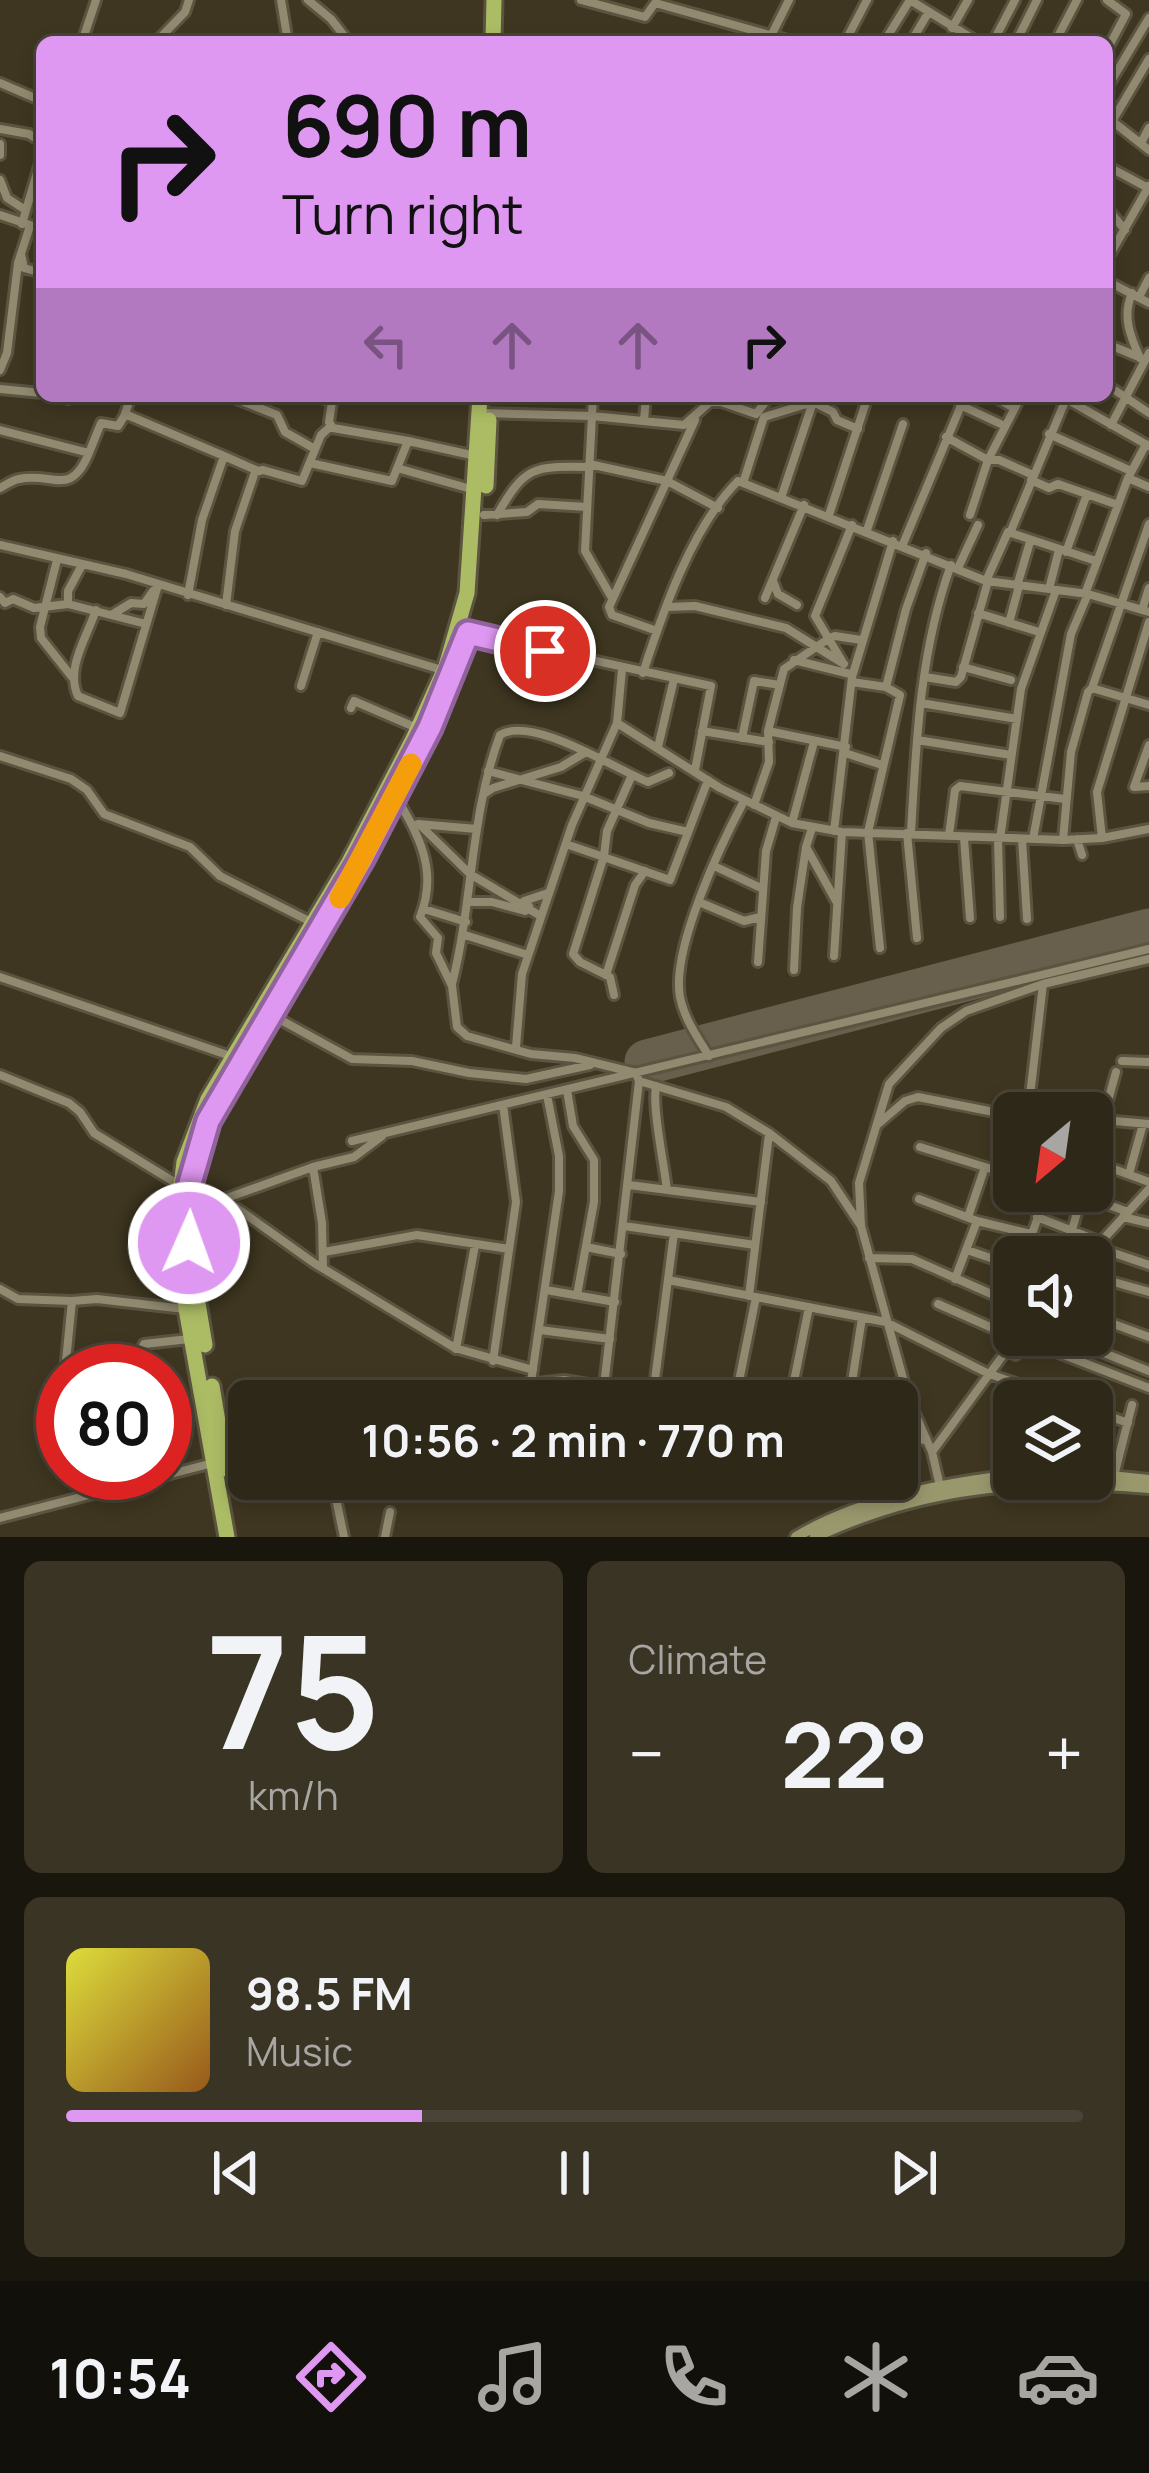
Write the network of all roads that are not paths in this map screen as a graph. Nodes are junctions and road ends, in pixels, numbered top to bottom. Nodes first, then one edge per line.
1 (97, 0) edge
2 (189, 0) edge
3 (281, 0) edge
4 (308, 0) edge
5 (499, 0) edge
6 (581, 0) edge
7 (789, 0) edge
8 (867, 0) edge
9 (910, 0) edge
10 (968, 0) edge
11 (1015, 0) edge
12 (1037, 0) edge
13 (1077, 0) edge
14 (1107, 0) edge
15 (656, 2) edge
16 (615, 5) edge
17 (928, 13) junction
18 (1149, 18) edge
19 (1146, 30) edge
20 (956, 34) edge
21 (84, 36) edge
22 (162, 36) edge
23 (287, 36) edge
24 (344, 36) edge
25 (494, 36) edge
26 (502, 36) edge
27 (770, 36) joint
28 (848, 36) edge
29 (888, 36) edge
30 (915, 36) edge
31 (996, 36) edge
32 (1019, 36) edge
33 (1058, 36) edge
34 (1113, 39) edge
35 (1149, 58) edge
36 (1113, 79) edge
37 (0, 83) edge
38 (36, 98) edge
39 (1113, 116) edge
40 (1113, 125) edge
41 (1149, 128) edge
42 (0, 129) edge
43 (36, 139) edge
44 (0, 144) edge
45 (1145, 146) edge
46 (0, 155) edge
47 (1113, 169) edge
48 (36, 174) edge
49 (0, 180) edge
50 (1149, 187) edge
51 (24, 209) junction
52 (1136, 211) junction
53 (0, 215) edge
54 (1113, 215) edge
55 (1149, 218) edge
56 (26, 225) junction
57 (36, 228) edge
58 (1125, 230) junction
59 (1113, 250) edge
60 (21, 253) junction
61 (36, 271) edge
62 (1149, 278) edge
63 (1113, 284) edge
64 (1140, 298) edge
65 (1113, 346) edge
66 (1145, 357) edge
67 (0, 370) edge
68 (0, 388) edge
69 (1113, 388) edge
70 (36, 392) edge
71 (1127, 396) junction
72 (128, 402) edge
73 (243, 402) edge
74 (332, 402) edge
75 (593, 402) edge
76 (646, 402) edge
77 (710, 402) edge
78 (721, 402) edge
79 (765, 402) edge
80 (804, 402) edge
81 (813, 402) edge
82 (818, 402) edge
83 (866, 402) edge
84 (961, 402) edge
85 (965, 402) edge
86 (1003, 402) edge
87 (1018, 402) edge
88 (1062, 402) edge
89 (1072, 402) edge
90 (485, 404) edge
91 (1014, 409) junction
92 (1149, 413) edge
93 (125, 414) junction
94 (592, 416) junction
95 (696, 418) junction
96 (644, 421) junction
97 (903, 424) dead end
98 (1111, 425) junction
99 (331, 426) junction
100 (1005, 426) junction
101 (858, 429) junction
102 (0, 430) edge
103 (1049, 434) junction
104 (946, 437) junction
105 (408, 441) junction
106 (1148, 445) edge
107 (316, 448) junction
108 (88, 453) junction
109 (224, 456) junction
110 (478, 457) junction
111 (988, 460) junction
112 (310, 463) junction
113 (588, 466) junction
114 (397, 469) junction
115 (256, 470) junction
116 (1130, 475) junction
117 (1032, 478) junction
118 (744, 480) junction
119 (667, 481) junction
120 (1149, 487) edge
121 (0, 488) edge
122 (476, 490) junction
123 (1087, 494) junction
124 (782, 495) junction
125 (804, 505) junction
126 (1118, 505) junction
127 (587, 507) junction
128 (718, 508) junction
129 (491, 515) junction
130 (829, 515) junction
131 (970, 515) dead end
132 (1149, 524) edge
133 (852, 525) junction
134 (977, 525) dead end
135 (867, 530) junction
136 (1010, 532) junction
137 (898, 542) junction
138 (1030, 542) junction
139 (0, 544) edge
140 (1062, 551) junction
141 (926, 554) junction
142 (57, 560) junction
143 (1096, 562) junction
144 (82, 566) junction
145 (954, 567) junction
146 (773, 579) junction
147 (987, 581) junction
148 (158, 586) junction
149 (1018, 586) junction
150 (1149, 588) edge
151 (1053, 589) junction
152 (1086, 594) junction
153 (188, 595) junction
154 (0, 597) edge
155 (765, 598) dead end
156 (613, 600) junction
157 (1120, 602) junction
158 (68, 604) junction
159 (44, 605) junction
160 (226, 605) junction
161 (797, 605) dead end
162 (665, 607) junction
163 (96, 610) junction
164 (1145, 611) edge
165 (978, 613) junction
166 (112, 614) junction
167 (1149, 622) edge
168 (1009, 623) junction
169 (146, 624) junction
170 (657, 631) junction
171 (318, 632) junction
172 (1039, 632) junction
173 (468, 633) junction
174 (828, 639) junction
175 (861, 640) junction
176 (816, 645) junction
177 (793, 661) junction
178 (844, 664) junction
179 (963, 667) junction
180 (622, 670) junction
181 (444, 671) junction
182 (643, 673) junction
183 (925, 677) junction
184 (72, 678) junction
185 (675, 678) junction
186 (851, 678) junction
187 (1011, 680) dead end
188 (780, 685) junction
189 (301, 686) dead end
190 (886, 688) junction
191 (1092, 688) junction
192 (1126, 698) junction
193 (921, 703) junction
194 (1149, 705) edge
195 (351, 708) dead end
196 (1017, 718) junction
197 (617, 723) junction
198 (419, 728) junction
199 (702, 731) junction
200 (769, 736) junction
201 (742, 738) junction
202 (917, 740) junction
203 (814, 742) junction
204 (1149, 745) edge
205 (658, 747) junction
206 (845, 750) junction
207 (587, 752) junction
208 (600, 755) junction
209 (1011, 755) junction
210 (0, 756) edge
211 (882, 765) junction
212 (488, 771) junction
213 (694, 771) junction
214 (669, 773) dead end
215 (632, 775) junction
216 (521, 780) junction
217 (708, 780) junction
218 (1149, 786) edge
219 (1005, 794) junction
220 (395, 795) junction
221 (583, 796) junction
222 (482, 798) junction
223 (1040, 798) junction
224 (1064, 799) junction
225 (749, 803) junction
226 (616, 809) junction
227 (776, 818) junction
228 (792, 823) junction
229 (415, 824) junction
230 (812, 828) junction
231 (1149, 829) edge
232 (477, 830) junction
233 (838, 831) junction
234 (688, 832) junction
235 (868, 832) junction
236 (909, 833) junction
237 (949, 835) junction
238 (964, 838) junction
239 (999, 838) junction
240 (1102, 838) junction
241 (1022, 839) junction
242 (1034, 839) junction
243 (1077, 839) junction
244 (1063, 840) junction
245 (566, 844) junction
246 (806, 847) junction
247 (1082, 855) dead end
248 (604, 856) junction
249 (714, 866) junction
250 (645, 871) junction
251 (470, 874) junction
252 (763, 889) junction
253 (550, 892) junction
254 (467, 902) junction
255 (699, 902) junction
256 (836, 902) junction
257 (424, 909) junction
258 (541, 915) junction
259 (761, 916) junction
260 (1000, 917) dead end
261 (970, 918) dead end
262 (1027, 919) dead end
263 (466, 922) junction
264 (314, 924) junction
265 (465, 934) junction
266 (917, 938) dead end
267 (880, 948) dead end
268 (1149, 950) edge
269 (528, 955) junction
270 (834, 956) dead end
271 (1149, 959) edge
272 (758, 962) dead end
273 (794, 970) dead end
274 (606, 975) junction
275 (0, 976) edge
276 (1043, 984) junction
277 (452, 986) junction
278 (614, 994) dead end
279 (270, 1014) junction
280 (516, 1047) junction
281 (709, 1055) junction
282 (238, 1058) junction
283 (1122, 1061) dead end
284 (1149, 1062) edge
285 (591, 1065) junction
286 (1116, 1072) dead end
287 (0, 1075) edge
288 (638, 1077) junction
289 (656, 1086) junction
290 (567, 1090) junction
291 (1031, 1092) edge
292 (1109, 1092) edge
293 (547, 1095) junction
294 (503, 1105) junction
295 (993, 1112) edge
296 (1146, 1124) edge
297 (875, 1126) junction
298 (1113, 1126) edge
299 (386, 1133) junction
300 (769, 1133) junction
301 (352, 1142) dead end
302 (920, 1147) dead end
303 (313, 1167) junction
304 (985, 1167) junction
305 (1113, 1168) edge
306 (993, 1169) edge
307 (1129, 1174) junction
308 (629, 1185) junction
309 (180, 1186) junction
310 (1149, 1186) edge
311 (667, 1190) junction
312 (224, 1199) junction
313 (919, 1199) dead end
314 (760, 1202) junction
315 (188, 1206) junction
316 (1113, 1208) edge
317 (1039, 1212) edge
318 (1077, 1212) edge
319 (1126, 1215) junction
320 (1037, 1217) junction
321 (973, 1219) junction
322 (1149, 1223) edge
323 (624, 1226) junction
324 (861, 1226) junction
325 (1072, 1230) junction
326 (674, 1233) junction
327 (1031, 1234) joint
328 (1084, 1236) edge
329 (1106, 1236) edge
330 (475, 1245) junction
331 (755, 1245) junction
332 (586, 1247) junction
333 (509, 1249) junction
334 (967, 1250) junction
335 (1113, 1250) edge
336 (324, 1252) junction
337 (621, 1254) junction
338 (868, 1258) junction
339 (993, 1259) edge
340 (1149, 1265) edge
341 (322, 1268) junction
342 (955, 1279) junction
343 (668, 1280) junction
344 (1113, 1282) edge
345 (0, 1288) edge
346 (546, 1289) junction
347 (1149, 1292) edge
348 (577, 1295) junction
349 (993, 1295) edge
350 (753, 1296) junction
351 (72, 1301) junction
352 (615, 1302) junction
353 (938, 1304) dead end
354 (808, 1307) junction
355 (187, 1309) junction
356 (862, 1318) junction
357 (886, 1322) junction
358 (1113, 1324) edge
359 (993, 1327) edge
360 (540, 1330) junction
361 (1149, 1337) edge
362 (194, 1338) junction
363 (610, 1339) junction
364 (68, 1344) edge
365 (144, 1344) edge
366 (457, 1349) junction
367 (1000, 1356) edge
368 (1066, 1356) edge
369 (1112, 1356) edge
370 (493, 1361) junction
371 (533, 1370) junction
372 (1149, 1371) edge
373 (987, 1372) junction
374 (531, 1380) edge
375 (605, 1380) edge
376 (655, 1380) edge
377 (739, 1380) edge
378 (794, 1380) edge
379 (853, 1380) edge
380 (1009, 1380) edge
381 (1149, 1388) edge
382 (1132, 1406) dead end
383 (1113, 1418) edge
384 (1128, 1423) junction
385 (918, 1438) edge
386 (927, 1440) junction
387 (228, 1449) edge
388 (932, 1452) junction
389 (218, 1454) junction
390 (1114, 1476) joint
391 (993, 1478) edge
392 (1149, 1484) edge
393 (940, 1486) junction
394 (336, 1500) edge
395 (390, 1512) dead end
396 (0, 1519) edge
397 (232, 1537) edge
398 (344, 1537) edge
399 (386, 1537) edge
400 (796, 1537) edge
401 (815, 1537) edge

1 - 21 street
2 - 22 street
3 - 23 street
4 - 24 street
5 - 25 highway
5 - 26 highway
6 - 16 street
7 - 27 street
8 - 28 street
9 - 17 street
9 - 29 street
10 - 20 street
11 - 31 street
12 - 32 street
13 - 33 street
14 - 34 street
15 - 16 street
15 - 27 street
17 - 20 street
17 - 30 street
18 - 19 street
19 - 36 street
35 - 39 street
37 - 38 street
40 - 45 street
41 - 45 street
42 - 43 street
44 - 46 street
47 - 50 street
48 - 51 street
49 - 51 street
50 - 52 street
51 - 56 street
52 - 55 street
52 - 58 street
53 - 56 street
54 - 58 street
56 - 57 street
56 - 60 street
58 - 59 street
60 - 61 street
60 - 67 street
62 - 64 street
63 - 64 street
64 - 66 street
65 - 66 street
66 - 71 street
68 - 70 street
69 - 71 street
71 - 92 street
71 - 98 street
72 - 93 street
73 - 107 street
74 - 99 street
75 - 94 street
76 - 96 street
77 - 95 street
78 - 79 street
80 - 118 street
81 - 124 street
82 - 101 street
83 - 101 street
84 - 104 street
85 - 100 street
86 - 91 street
87 - 91 street
88 - 103 street
89 - 98 street
90 - 94 street
90 - 110 highway
90 - 129 highway
91 - 100 street
93 - 108 street
93 - 109 street
94 - 96 street
94 - 113 street
95 - 96 street
95 - 119 street
97 - 135 street
98 - 106 street
99 - 105 street
99 - 107 street
100 - 111 street
101 - 130 street
102 - 108 street
103 - 116 street
103 - 117 street
104 - 111 street
104 - 137 street
105 - 110 street
105 - 114 street
106 - 116 street
107 - 112 street
108 - 121 street
109 - 115 street
109 - 153 street
110 - 122 highway
111 - 117 street
111 - 131 street
112 - 114 street
112 - 115 street
113 - 119 street
113 - 127 street
113 - 129 street
114 - 122 street
115 - 160 street
116 - 120 street
116 - 126 street
117 - 123 street
117 - 136 street
118 - 124 street
118 - 128 street
119 - 128 street
119 - 156 street
122 - 181 highway
123 - 126 street
123 - 140 street
124 - 125 street
125 - 130 street
125 - 146 street
126 - 143 street
127 - 129 street
127 - 156 street
128 - 162 street
129 - 173 highway
130 - 133 street
132 - 157 street
133 - 135 street
133 - 174 street
134 - 145 street
135 - 137 street
136 - 138 street
136 - 147 street
137 - 141 street
137 - 175 street
138 - 140 street
138 - 149 street
139 - 142 street
140 - 143 street
140 - 151 street
141 - 145 street
141 - 190 street
142 - 144 street
142 - 159 street
143 - 152 street
144 - 148 street
144 - 158 street
145 - 147 street
145 - 183 street
146 - 155 street
146 - 161 street
147 - 149 street
147 - 165 street
148 - 153 street
148 - 166 street
148 - 169 street
149 - 151 street
149 - 168 street
150 - 164 street
151 - 152 street
151 - 172 street
152 - 157 street
152 - 223 street
153 - 160 street
154 - 159 street
156 - 170 street
157 - 164 street
157 - 191 street
158 - 159 street
158 - 163 street
159 - 184 street
160 - 171 street
162 - 170 street
162 - 176 street
163 - 166 street
163 - 184 street
165 - 168 street
165 - 179 street
166 - 169 street
167 - 192 street
168 - 172 street
169 - 184 street
170 - 182 street
171 - 181 street
171 - 189 street
172 - 196 street
173 - 180 street
173 - 220 highway
174 - 175 street
174 - 176 street
174 - 178 street
175 - 186 street
176 - 177 street
176 - 178 street
177 - 186 street
177 - 188 street
178 - 186 street
179 - 183 street
179 - 187 street
180 - 182 street
180 - 197 street
181 - 198 highway
182 - 185 street
183 - 193 street
185 - 199 street
185 - 205 street
186 - 190 street
186 - 206 street
188 - 200 street
188 - 201 street
190 - 211 street
191 - 192 street
191 - 224 street
192 - 194 street
192 - 240 street
193 - 196 street
193 - 202 street
195 - 198 street
196 - 209 street
197 - 205 street
197 - 208 street
198 - 264 highway
199 - 201 street
199 - 213 street
200 - 201 street
200 - 203 street
200 - 225 street
202 - 209 street
202 - 236 street
203 - 206 street
203 - 228 street
204 - 218 street
205 - 213 street
206 - 211 street
206 - 233 street
207 - 208 street
207 - 212 street
207 - 216 street
208 - 215 street
208 - 221 street
209 - 219 street
210 - 264 street
211 - 235 street
212 - 216 street
212 - 222 street
213 - 217 street
214 - 215 street
215 - 226 street
216 - 221 street
216 - 222 street
217 - 225 street
217 - 234 street
219 - 223 street
219 - 237 street
219 - 239 street
220 - 229 street
220 - 279 highway
221 - 226 street
221 - 245 street
222 - 232 street
223 - 224 street
223 - 242 street
224 - 244 street
225 - 227 street
225 - 249 street
226 - 234 street
226 - 248 street
227 - 228 street
227 - 252 street
228 - 230 street
229 - 232 street
229 - 251 street
229 - 257 street
230 - 233 street
230 - 246 street
231 - 240 street
232 - 251 street
233 - 235 street
233 - 256 street
234 - 250 street
235 - 236 street
235 - 267 street
236 - 237 street
236 - 266 street
237 - 238 street
238 - 239 street
238 - 261 street
239 - 241 street
239 - 260 street
240 - 243 street
241 - 242 street
241 - 262 street
242 - 244 street
243 - 244 street
243 - 247 street
245 - 248 street
245 - 253 street
246 - 256 street
246 - 273 street
248 - 250 street
248 - 274 street
249 - 252 street
249 - 255 street
250 - 274 street
251 - 254 street
251 - 258 street
252 - 259 street
253 - 258 street
253 - 258 street
254 - 258 street
254 - 263 street
255 - 259 street
255 - 281 street
256 - 270 street
257 - 263 street
257 - 277 street
258 - 269 street
259 - 272 street
263 - 265 street
264 - 282 highway
265 - 269 street
265 - 277 street
268 - 281 street
269 - 280 street
271 - 276 street
274 - 278 street
275 - 282 street
276 - 291 street
276 - 297 street
277 - 280 street
279 - 282 highway
279 - 285 street
280 - 285 street
281 - 288 street
282 - 309 highway
282 - 315 highway
283 - 284 street
285 - 288 street
286 - 292 street
287 - 309 street
288 - 289 street
288 - 290 street
288 - 308 street
289 - 300 street
289 - 311 street
290 - 293 street
290 - 332 street
293 - 294 street
293 - 346 street
294 - 299 street
294 - 333 street
295 - 297 street
296 - 298 street
296 - 307 street
297 - 324 street
299 - 301 street
299 - 303 street
300 - 314 street
300 - 324 street
302 - 304 street
303 - 312 street
303 - 336 street
304 - 306 street
304 - 321 street
305 - 307 street
307 - 310 street
308 - 311 street
308 - 323 street
309 - 355 highway
310 - 319 street
311 - 314 street
312 - 315 street
312 - 341 street
313 - 321 street
314 - 331 street
315 - 389 highway
316 - 319 street
317 - 320 street
318 - 325 street
319 - 322 street
319 - 329 street
320 - 325 street
320 - 327 street
321 - 327 street
321 - 334 street
323 - 326 street
323 - 337 street
324 - 338 street
325 - 328 street
326 - 331 street
326 - 343 street
330 - 333 street
330 - 336 street
330 - 366 street
331 - 350 street
332 - 337 street
332 - 348 street
333 - 370 street
334 - 339 street
334 - 342 street
335 - 340 street
336 - 341 street
337 - 352 street
338 - 342 street
338 - 357 street
341 - 366 street
342 - 349 street
343 - 350 street
343 - 376 street
344 - 347 street
345 - 351 street
346 - 348 street
346 - 360 street
348 - 352 street
350 - 354 street
350 - 377 street
351 - 355 street
351 - 364 street
352 - 363 street
353 - 359 street
354 - 356 street
354 - 378 street
355 - 362 highway
356 - 357 street
356 - 379 street
357 - 373 street
357 - 386 street
358 - 361 street
360 - 363 street
360 - 371 street
362 - 365 street
362 - 389 highway
363 - 375 street
366 - 370 street
367 - 373 street
368 - 381 street
369 - 372 street
370 - 371 street
371 - 374 street
373 - 380 street
373 - 388 street
382 - 384 street
383 - 384 street
384 - 390 street
385 - 386 street
386 - 388 street
387 - 389 street
388 - 393 street
389 - 396 street
389 - 397 highway
390 - 392 street
391 - 393 street
392 - 401 street
393 - 400 street
394 - 398 street
395 - 399 street

